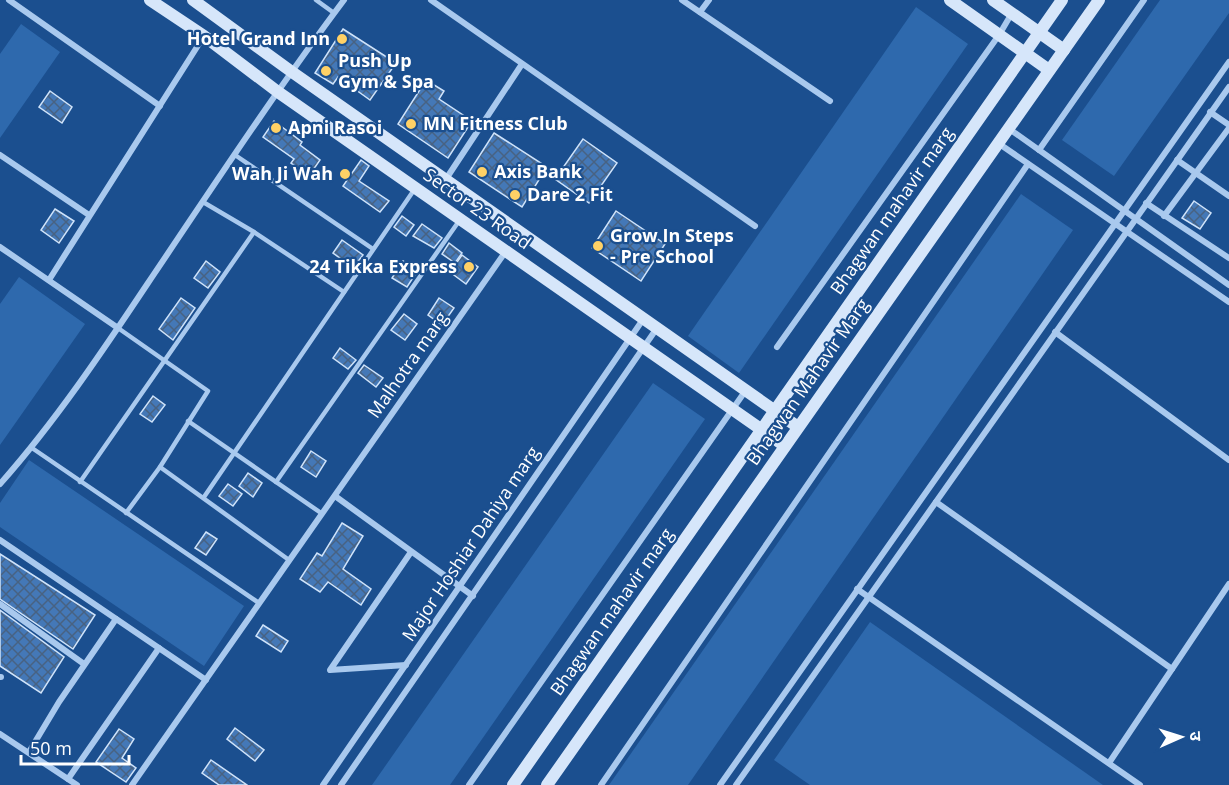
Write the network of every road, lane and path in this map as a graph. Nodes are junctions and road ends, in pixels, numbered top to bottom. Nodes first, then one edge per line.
1 (9, 0) edge
2 (150, 0) edge
3 (193, 0) edge
4 (316, 0) edge
5 (344, 0) edge
6 (431, 0) edge
7 (682, 0) edge
8 (709, 0) edge
9 (950, 0) edge
10 (993, 0) edge
11 (1062, 0) edge
12 (1098, 0) edge
13 (1144, 0) edge
14 (700, 12) junction
15 (1012, 13) junction
16 (334, 14) junction
17 (1039, 32) junction
18 (999, 35) junction
19 (204, 36) junction
20 (1064, 50) junction
21 (1024, 53) junction
22 (1229, 62) edge
23 (522, 64) junction
24 (1049, 70) junction
25 (292, 72) junction
26 (1229, 87) edge
27 (278, 92) junction
28 (830, 101) dead end
29 (160, 106) junction
30 (1210, 112) junction
31 (1229, 127) edge
32 (1008, 128) junction
33 (998, 142) junction
34 (1039, 150) junction
35 (0, 155) edge
36 (235, 155) junction
37 (1177, 160) junction
38 (1028, 164) junction
39 (1196, 172) junction
40 (446, 179) junction
41 (415, 188) junction
42 (1229, 196) edge
43 (203, 202) junction
44 (1146, 203) junction
45 (1124, 210) junction
46 (89, 215) junction
47 (1164, 216) junction
48 (460, 219) junction
49 (1135, 219) junction
50 (1115, 223) junction
51 (755, 226) dead end
52 (1126, 231) junction
53 (254, 232) junction
54 (0, 247) edge
55 (373, 249) junction
56 (506, 251) junction
57 (1229, 258) edge
58 (49, 280) junction
59 (1229, 285) edge
60 (344, 292) junction
61 (1229, 302) edge
62 (644, 318) junction
63 (118, 328) junction
64 (657, 328) junction
65 (1055, 332) junction
66 (630, 338) junction
67 (777, 347) dead end
68 (644, 348) junction
69 (164, 361) junction
70 (746, 390) junction
71 (732, 409) junction
72 (775, 410) junction
73 (188, 421) junction
74 (798, 427) junction
75 (762, 430) junction
76 (785, 446) junction
77 (32, 448) junction
78 (234, 453) junction
79 (1229, 460) edge
80 (160, 467) junction
81 (80, 482) junction
82 (276, 482) junction
83 (0, 484) edge
84 (334, 496) junction
85 (204, 497) junction
86 (936, 501) junction
87 (126, 513) junction
88 (321, 513) junction
89 (0, 540) edge
90 (411, 552) junction
91 (289, 560) junction
92 (1229, 584) edge
93 (460, 587) junction
94 (857, 589) junction
95 (473, 596) junction
96 (869, 597) junction
97 (259, 603) junction
98 (0, 604) edge
99 (116, 620) junction
100 (159, 648) junction
101 (84, 664) junction
102 (406, 665) junction
103 (1172, 669) junction
104 (206, 680) junction
105 (0, 734) edge
106 (29, 752) junction
107 (1109, 763) junction
108 (68, 779) junction
109 (77, 785) edge
110 (132, 785) edge
111 (323, 785) edge
112 (341, 785) edge
113 (469, 785) edge
114 (513, 785) edge
115 (547, 785) edge
116 (601, 785) edge
117 (720, 785) edge
118 (736, 785) edge
119 (1140, 785) edge

1 - 29 street
2 - 19 main road, Sector 23 Road
3 - 25 main road, Sector 23 Road
4 - 16 lane
5 - 16 street
6 - 23 street
7 - 14 street
8 - 14 street
9 - 18 main road
10 - 15 main road
11 - 17 main road
12 - 20 main road, Bhagwan Mahavir Marg
13 - 34 street
14 - 28 street
15 - 17 main road
15 - 18 street
16 - 25 street
17 - 20 main road
17 - 21 main road, Bhagwan mahavir marg
18 - 21 main road
18 - 67 street
19 - 27 main road, Sector 23 Road
19 - 29 street
20 - 24 main road, Bhagwan Mahavir Marg
21 - 24 main road
21 - 72 main road, Bhagwan mahavir marg
22 - 45 street
23 - 40 street
23 - 51 street
24 - 32 main road, Bhagwan Mahavir Marg
25 - 27 street
25 - 40 main road, Sector 23 Road
26 - 30 street
27 - 36 street
27 - 41 main road, Sector 23 Road
29 - 46 street
30 - 31 street
30 - 37 street
31 - 39 street
32 - 33 main road, Bhagwan Mahavir Marg
32 - 34 street
33 - 38 street
33 - 74 main road, Bhagwan Mahavir Marg
34 - 45 street
35 - 46 street
36 - 43 street
36 - 55 lane
37 - 39 street
37 - 44 street
38 - 50 street
38 - 116 street
39 - 42 street
39 - 47 street
40 - 62 main road, Sector 23 Road
41 - 48 main road, Sector 23 Road
41 - 55 lane
43 - 53 lane
43 - 63 street
44 - 47 street
44 - 49 street
45 - 49 street
45 - 50 street
46 - 58 street
47 - 57 street
48 - 56 main road, Sector 23 Road
48 - 82 lane
49 - 52 street
49 - 59 street
50 - 52 street
50 - 94 street
52 - 61 street
52 - 65 street
53 - 60 lane
53 - 69 lane
54 - 58 street
55 - 60 lane
56 - 66 main road, Sector 23 Road
56 - 84 street, Malhotra marg
58 - 63 street
60 - 78 lane
62 - 64 main road, Sector 23 Road
62 - 66 street, Major Hoshiar Dahiya marg
63 - 69 lane
63 - 77 street
64 - 68 street, Major Hoshiar Dahiya marg
64 - 70 main road, Sector 23 Road
65 - 79 street
65 - 86 street
66 - 68 main road, Sector 23 Road
66 - 93 street, Major Hoshiar Dahiya marg
68 - 71 main road, Sector 23 Road
68 - 95 street, Major Hoshiar Dahiya marg
69 - 73 lane
69 - 81 lane
70 - 71 street
70 - 72 main road, Sector 23 Road
71 - 75 main road, Sector 23 Road
71 - 113 street
72 - 74 main road, Sector 23 Road
72 - 75 main road, Bhagwan mahavir marg
73 - 78 lane
73 - 80 lane
74 - 76 main road, Bhagwan Mahavir Marg
75 - 76 main road, Sector 23 Road
75 - 114 main road, Bhagwan mahavir marg
76 - 115 main road, Bhagwan Mahavir Marg
77 - 81 lane
77 - 83 street
78 - 82 lane
78 - 85 lane
80 - 85 lane
80 - 87 lane
81 - 87 lane
82 - 88 lane
84 - 88 street, Malhotra marg
84 - 90 street
85 - 91 lane
86 - 96 street
86 - 103 street
87 - 97 lane
88 - 91 street, Malhotra marg
89 - 99 street
90 - 93 street
90 - 102 street
91 - 97 street, Malhotra marg
92 - 103 street
93 - 95 street
93 - 102 street, Major Hoshiar Dahiya marg
94 - 96 street
94 - 117 street
95 - 112 street, Major Hoshiar Dahiya marg
96 - 107 street
96 - 118 street
97 - 104 street, Malhotra marg
98 - 101 street
99 - 100 street
99 - 101 street
100 - 104 street
100 - 108 street
101 - 106 street
102 - 111 street, Major Hoshiar Dahiya marg
103 - 107 street
104 - 110 street, Malhotra marg
105 - 106 street
106 - 108 street
107 - 119 street
108 - 109 street

